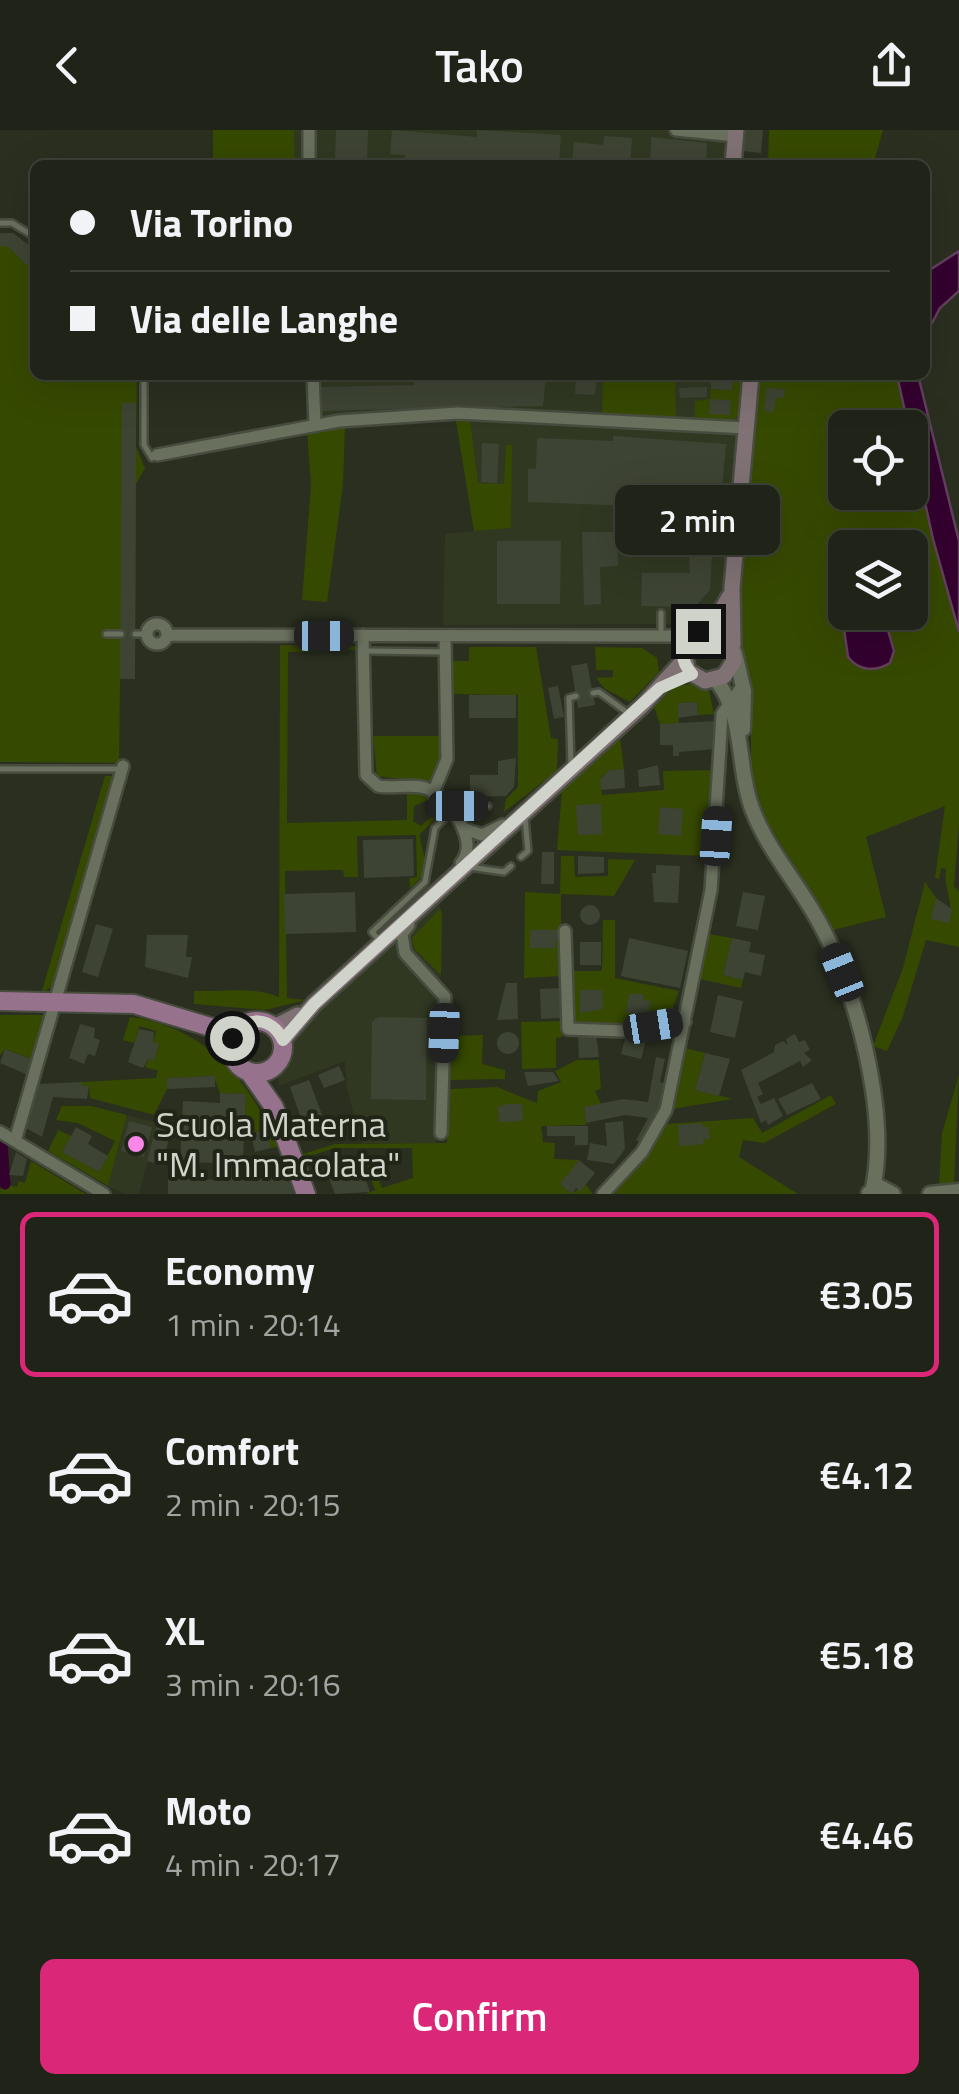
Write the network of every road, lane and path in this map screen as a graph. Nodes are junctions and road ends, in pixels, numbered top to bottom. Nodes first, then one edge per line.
1 (309, 130) edge
2 (676, 130) edge
3 (717, 132) edge
4 (736, 133) edge
5 (310, 160) edge
6 (733, 160) edge
7 (0, 223) edge
8 (30, 234) edge
9 (144, 380) edge
10 (313, 380) edge
11 (751, 380) edge
12 (314, 424) junction
13 (746, 428) junction
14 (155, 457) joint
15 (732, 588) junction
16 (661, 613) dead end
17 (711, 629) junction
18 (106, 634) dead end
19 (120, 634) dead end
20 (141, 634) dead end
21 (363, 636) junction
22 (445, 636) junction
23 (660, 639) junction
24 (734, 649) junction
25 (363, 651) junction
26 (445, 652) junction
27 (687, 656) junction
28 (716, 680) junction
29 (744, 685) junction
30 (592, 693) dead end
31 (576, 696) dead end
32 (730, 701) junction
33 (631, 716) junction
34 (742, 765) junction
35 (123, 768) joint
36 (573, 768) junction
37 (0, 769) edge
38 (433, 793) junction
39 (488, 806) dead end
40 (450, 812) junction
41 (522, 815) junction
42 (464, 828) junction
43 (521, 857) dead end
44 (466, 866) junction
45 (511, 866) dead end
46 (452, 878) junction
47 (426, 902) junction
48 (565, 931) dead end
49 (377, 937) junction
50 (405, 953) junction
51 (349, 972) junction
52 (0, 1001) edge
53 (56, 1001) junction
54 (685, 1022) junction
55 (279, 1033) junction
56 (234, 1038) junction
57 (270, 1070) junction
58 (250, 1073) junction
59 (274, 1107) junction
60 (0, 1132) edge
61 (441, 1133) dead end
62 (15, 1141) junction
63 (883, 1189) edge
64 (959, 1192) edge
65 (104, 1194) edge
66 (306, 1194) edge
67 (603, 1194) edge
68 (930, 1194) edge

1 - 5 street
2 - 3 street
3 - 4 street
4 - 6 main road
7 - 8 lane
9 - 14 lane
10 - 12 street
11 - 13 main road
12 - 13 street
12 - 14 street
13 - 15 main road
15 - 17 main road
15 - 24 main road
16 - 23 lane
17 - 24 main road
17 - 27 main road
18 - 19 lane
20 - 21 street
21 - 22 street
21 - 25 street
22 - 23 street
22 - 26 street
23 - 27 street
24 - 28 main road
24 - 29 street
25 - 26 lane
25 - 38 street
26 - 38 street
27 - 28 main road
27 - 33 main road
28 - 32 street
29 - 32 street
29 - 34 street
30 - 33 lane
31 - 36 lane
32 - 34 street
32 - 54 street
33 - 36 main road
34 - 63 street
35 - 37 lane
35 - 53 street
36 - 41 main road
38 - 40 street
39 - 40 lane
40 - 42 street
40 - 49 lane
41 - 42 street
41 - 43 lane
41 - 44 main road
42 - 46 street
44 - 45 lane
44 - 46 main road
46 - 47 main road
47 - 49 main road
47 - 50 street
48 - 54 street
49 - 51 main road
50 - 51 street
50 - 61 street
51 - 55 main road
52 - 53 main road
53 - 56 main road
53 - 62 street
54 - 67 street
55 - 56 main road
55 - 57 main road
56 - 58 main road
57 - 58 main road
57 - 59 main road
58 - 59 main road
59 - 66 main road
60 - 62 street
62 - 65 street
64 - 68 street

